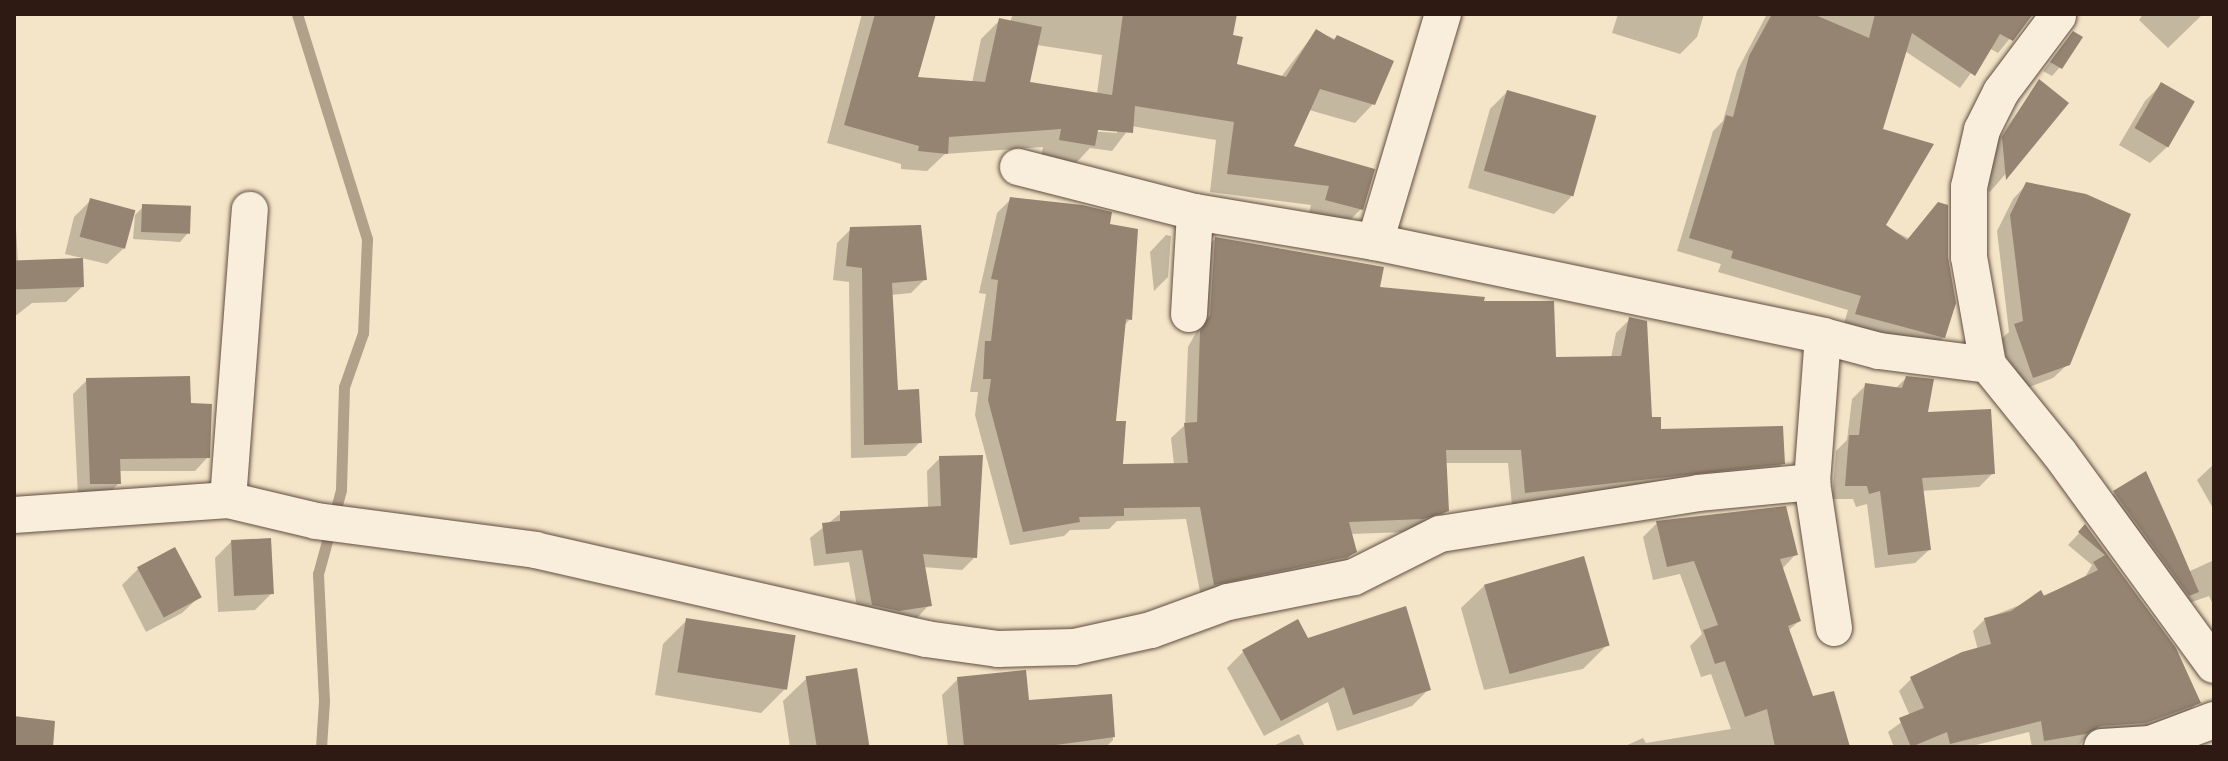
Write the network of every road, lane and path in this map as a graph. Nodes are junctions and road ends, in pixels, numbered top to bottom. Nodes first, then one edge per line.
1 (1443, 14) edge
2 (2058, 16) dead end
3 (1018, 167) dead end
4 (250, 210) dead end
5 (1195, 212) junction
6 (1375, 242) junction
7 (1189, 314) dead end
8 (1823, 336) junction
9 (1988, 365) junction
10 (1812, 482) junction
11 (228, 500) junction
12 (14, 515) edge
13 (1834, 628) dead end
14 (2214, 665) edge
15 (2214, 720) edge
16 (2102, 747) edge

1 - 6 street
2 - 9 street
3 - 5 street
4 - 11 street
5 - 6 street
5 - 7 street
6 - 8 street
8 - 9 street
8 - 10 street
9 - 14 street
10 - 11 street
10 - 13 street
11 - 12 street
15 - 16 street

